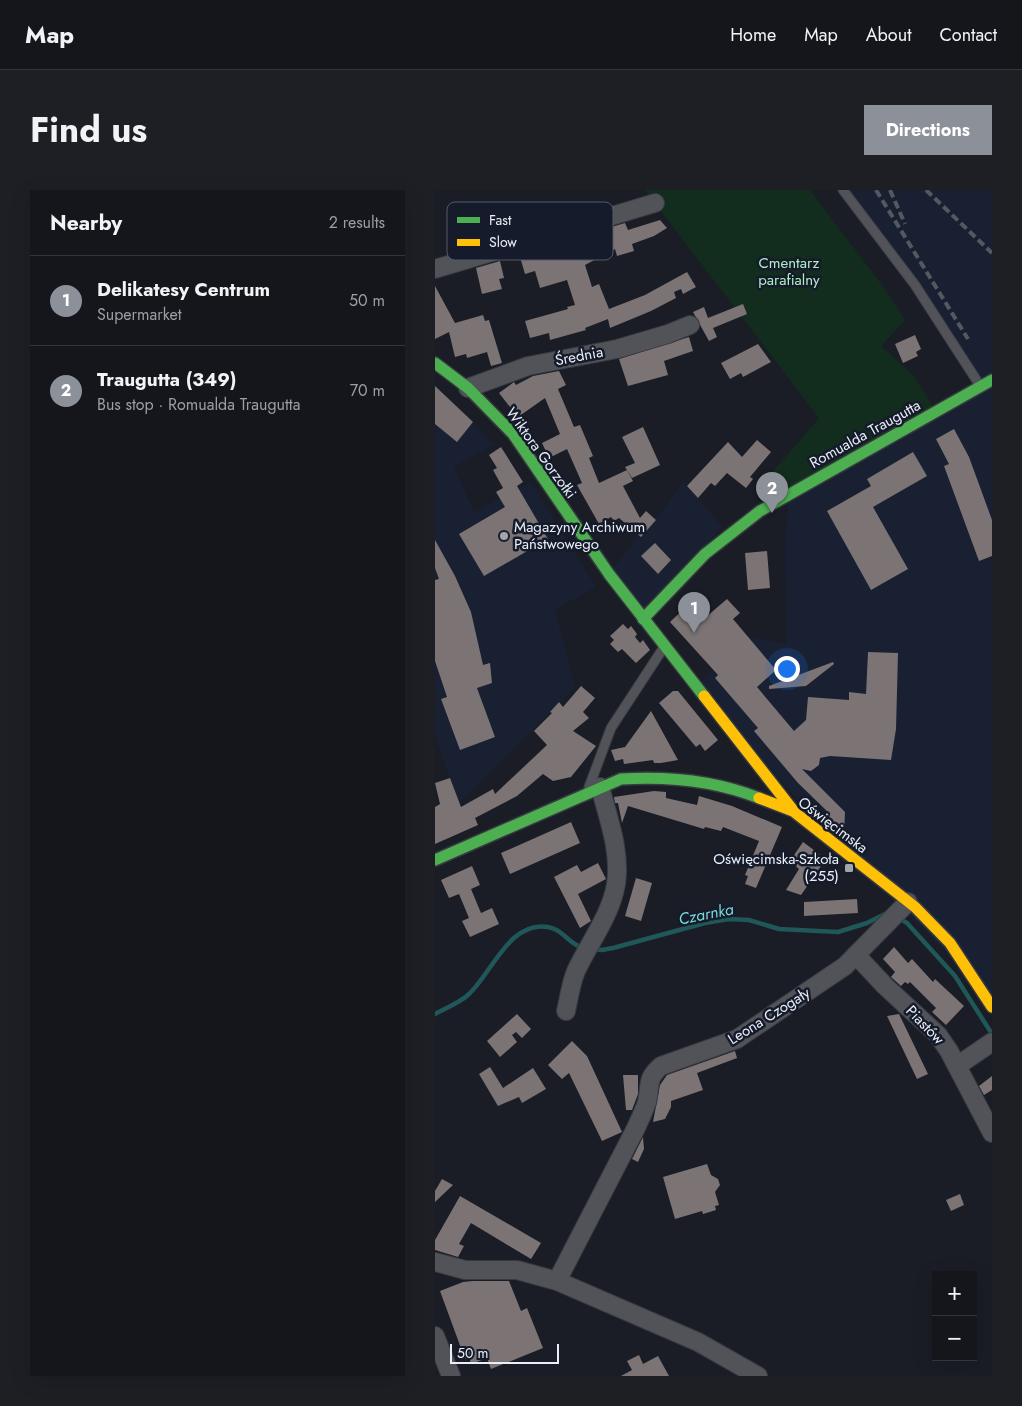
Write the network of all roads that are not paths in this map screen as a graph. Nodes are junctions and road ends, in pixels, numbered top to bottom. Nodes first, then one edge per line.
1 (843, 190) edge
2 (655, 203) dead end
3 (613, 216) edge
4 (465, 260) edge
5 (435, 269) edge
6 (690, 324) dead end
7 (435, 363) edge
8 (992, 380) edge
9 (980, 386) junction
10 (468, 388) junction
11 (643, 618) junction
12 (664, 647) junction
13 (737, 778) dead end
14 (718, 784) junction
15 (594, 789) junction
16 (793, 811) junction
17 (435, 860) edge
18 (908, 902) junction
19 (856, 955) junction
20 (992, 1007) edge
21 (566, 1011) dead end
22 (992, 1042) edge
23 (957, 1066) junction
24 (992, 1132) edge
25 (435, 1262) edge
26 (557, 1281) junction
27 (435, 1336) edge
28 (451, 1376) edge
29 (757, 1376) edge

1 - 9 lane
2 - 3 street
4 - 5 street
6 - 10 street, Średnia
7 - 10 main road, Wiktora Gorzołki
8 - 9 main road, Romualda Traugutta
9 - 11 main road, Romualda Traugutta
10 - 11 main road, Wiktora Gorzołki
11 - 12 main road, Wiktora Gorzołki
12 - 15 lane
12 - 16 main road, Wiktora Gorzołki
13 - 14 main road
14 - 15 main road, Oświęcimska
14 - 16 main road, Oświęcimska
15 - 17 main road, Oświęcimska
15 - 21 street
16 - 18 main road, Oświęcimska
18 - 19 street, Leona Czogały
18 - 20 main road, Oświęcimska
19 - 23 street, Piastów
19 - 26 street, Leona Czogały
22 - 23 street
23 - 24 street, Piastów
25 - 26 street
26 - 29 street
27 - 28 street

